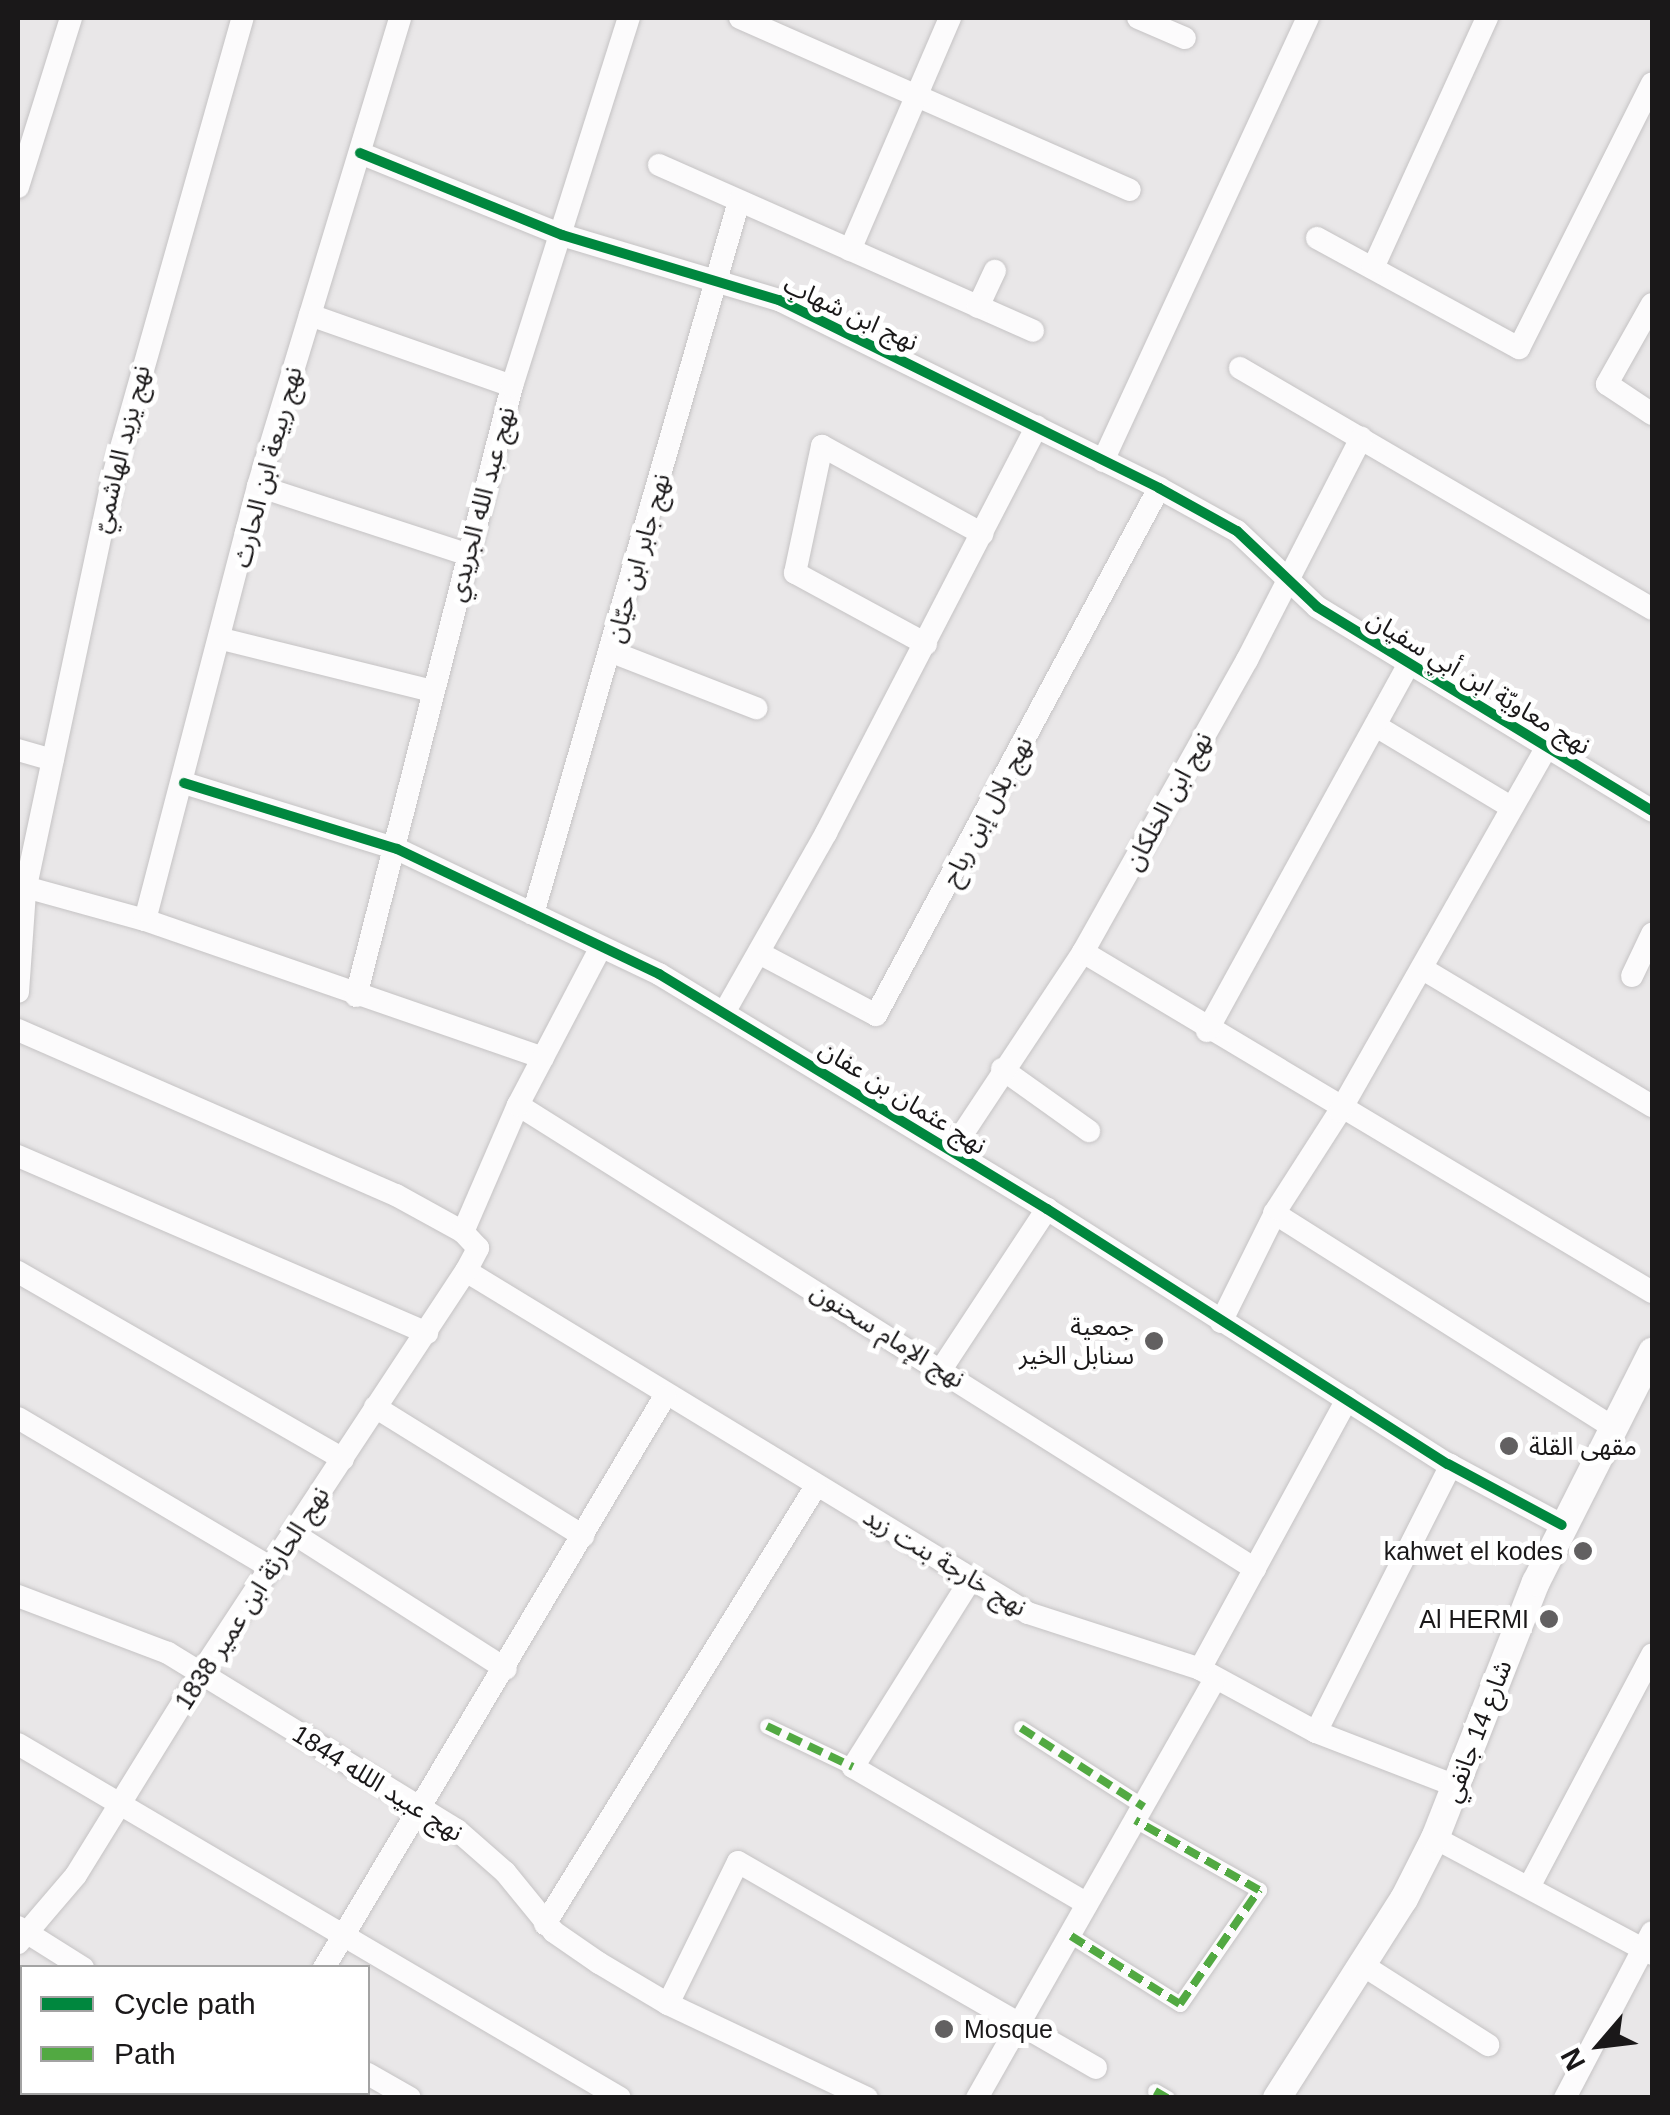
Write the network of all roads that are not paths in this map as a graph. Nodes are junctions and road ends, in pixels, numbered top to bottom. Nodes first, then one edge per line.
1 (71, 18) edge
2 (242, 18) edge
3 (400, 18) edge
4 (628, 18) edge
5 (740, 18) edge
6 (950, 18) edge
7 (1138, 18) edge
8 (1308, 18) edge
9 (1487, 18) edge
10 (1185, 38) dead end
11 (1652, 84) edge
12 (915, 98) junction
13 (360, 154) junction
14 (659, 165) dead end
15 (18, 187) edge
16 (1130, 190) dead end
17 (739, 201) junction
18 (562, 235) junction
19 (1317, 238) dead end
20 (850, 250) junction
21 (1373, 268) junction
22 (995, 271) dead end
23 (718, 280) junction
24 (1652, 304) edge
25 (978, 307) junction
26 (310, 315) junction
27 (1033, 331) dead end
28 (1240, 368) dead end
29 (512, 386) junction
30 (1652, 414) edge
31 (1037, 426) junction
32 (1360, 438) junction
33 (1104, 461) junction
34 (258, 486) junction
35 (1159, 488) junction
36 (983, 534) junction
37 (466, 554) junction
38 (1287, 583) junction
39 (1652, 609) edge
40 (222, 639) junction
41 (926, 644) junction
42 (612, 652) junction
43 (1408, 663) junction
44 (432, 691) junction
45 (756, 708) dead end
46 (1376, 726) junction
47 (1547, 746) junction
48 (18, 750) edge
49 (52, 760) junction
50 (184, 783) junction
51 (1511, 807) junction
52 (1652, 811) edge
53 (397, 849) junction
54 (22, 887) edge
55 (534, 914) junction
56 (145, 920) junction
57 (1652, 934) edge
58 (601, 947) junction
59 (1083, 952) junction
60 (759, 953) junction
61 (1423, 968) junction
62 (1632, 976) dead end
63 (18, 992) edge
64 (356, 996) junction
65 (725, 1011) junction
66 (18, 1030) edge
67 (1207, 1032) junction
68 (543, 1058) junction
69 (1002, 1069) junction
70 (518, 1105) junction
71 (1652, 1106) edge
72 (1340, 1110) junction
73 (1089, 1131) dead end
74 (952, 1150) junction
75 (18, 1156) edge
76 (1047, 1209) junction
77 (1274, 1213) junction
78 (470, 1239) junction
79 (466, 1271) junction
80 (18, 1272) edge
81 (1652, 1292) edge
82 (1221, 1322) junction
83 (427, 1333) junction
84 (1652, 1352) edge
85 (942, 1368) junction
86 (1645, 1383) edge
87 (666, 1396) junction
88 (1348, 1399) junction
89 (375, 1407) junction
90 (18, 1418) edge
91 (1611, 1426) junction
92 (343, 1459) junction
93 (1450, 1465) junction
94 (816, 1486) junction
95 (1562, 1524) junction
96 (294, 1534) junction
97 (582, 1536) junction
98 (272, 1568) junction
99 (1254, 1570) junction
100 (971, 1579) junction
101 (18, 1596) edge
102 (1652, 1656) edge
103 (506, 1669) junction
104 (200, 1674) junction
105 (1207, 1675) junction
106 (767, 1726) dead end
107 (1021, 1728) dead end
108 (1316, 1732) junction
109 (18, 1744) edge
110 (853, 1767) junction
111 (1456, 1786) junction
112 (123, 1802) junction
113 (421, 1810) junction
114 (1140, 1814) junction
115 (1436, 1838) junction
116 (1530, 1886) junction
117 (1087, 1904) junction
118 (546, 1924) junction
119 (21, 1935) edge
120 (344, 1936) junction
121 (1070, 1936) junction
122 (1650, 1945) edge
123 (1361, 1964) junction
124 (77, 1965) edge
125 (326, 1965) edge
126 (668, 2004) junction
127 (1018, 2020) junction
128 (1488, 2045) dead end
129 (1096, 2068) dead end
130 (370, 2075) edge
131 (1285, 2095) edge
132 (410, 2098) edge
133 (620, 2098) edge
134 (866, 2098) edge
135 (978, 2098) edge
136 (1565, 2098) edge

1 - 15 street
2 - 49 street, نهج يزيد الهاشميّ
3 - 13 street, نهج ربيعة ابن الحارث
4 - 18 street, نهج عبد الله الجريدي
5 - 12 street
6 - 12 street
7 - 10 street
8 - 33 street
9 - 21 street
11 - 21 street
12 - 16 street
12 - 20 street
13 - 18 street, نهج ابن شهاب
13 - 26 street, نهج ربيعة ابن الحارث
14 - 17 street
17 - 20 street
17 - 23 street, نهج جابر ابن حيّان
18 - 23 street, نهج ابن شهاب
18 - 29 street, نهج عبد الله الجريدي
19 - 21 street
20 - 25 street
22 - 25 street
23 - 31 street, نهج ابن شهاب
23 - 42 street, نهج جابر ابن حيّان
24 - 30 street
25 - 27 street
26 - 29 street
26 - 34 street, نهج ربيعة ابن الحارث
28 - 32 street
29 - 37 street, نهج عبد الله الجريدي
31 - 33 street, نهج ابن شهاب
31 - 36 street
32 - 38 street, نهج ابن الخلكان
32 - 39 street
33 - 35 street, نهج ابن شهاب
34 - 37 street
34 - 40 street, نهج ربيعة ابن الحارث
35 - 38 street, نهج ابن شهاب
35 - 60 street, نهج بلال إبن رباح
36 - 41 street
36 - 41 street
37 - 44 street, نهج عبد الله الجريدي
38 - 43 street, نهج معاويّة ابن أبي سفيان
38 - 59 street, نهج ابن الخلكان
40 - 44 street
40 - 50 street, نهج ربيعة ابن الحارث
41 - 60 street
42 - 45 street
42 - 55 street, نهج جابر ابن حيّان
43 - 46 street
43 - 47 street, نهج معاويّة ابن أبي سفيان
44 - 53 street, نهج عبد الله الجريدي
46 - 51 street
46 - 67 street
47 - 51 street
47 - 52 street, نهج معاويّة ابن أبي سفيان
48 - 49 street
49 - 54 street, نهج يزيد الهاشميّ
50 - 53 street, نهج عثمان بن عفان
50 - 56 street, نهج ربيعة ابن الحارث
51 - 61 street
53 - 55 street, نهج عثمان بن عفان
53 - 64 street, نهج عبد الله الجريدي
54 - 56 street
54 - 63 street, نهج يزيد الهاشميّ
55 - 58 street, نهج عثمان بن عفان
56 - 64 street
57 - 62 street
58 - 65 street, نهج عثمان بن عفان
58 - 68 street, نهج الحارثة ابن عمير 1838
59 - 67 street
59 - 69 street, نهج ابن الخلكان
60 - 65 street
61 - 71 street
61 - 72 street
64 - 68 street
65 - 74 street, نهج عثمان بن عفان
66 - 78 street
67 - 72 street
68 - 70 street, نهج الحارثة ابن عمير 1838
69 - 73 street
69 - 74 street, نهج ابن الخلكان
70 - 78 street, نهج الحارثة ابن عمير 1838
70 - 85 street, نهج الإمام سحنون
72 - 77 street
72 - 81 street
74 - 76 street, نهج عثمان بن عفان
75 - 83 street
76 - 82 street, نهج عثمان بن عفان
76 - 85 street
77 - 82 street
77 - 91 street
78 - 79 street, نهج الحارثة ابن عمير 1838
79 - 83 street, نهج الحارثة ابن عمير 1838
79 - 87 street, نهج خارجة بنت زيد
80 - 92 street
82 - 88 street, نهج عثمان بن عفان
83 - 89 street, نهج الحارثة ابن عمير 1838
84 - 86 street, شارع 14 جانفي
85 - 99 street, نهج الإمام سحنون
86 - 91 street, شارع 14 جانفي
87 - 94 street, نهج خارجة بنت زيد
87 - 97 street
88 - 93 street, نهج عثمان بن عفان
88 - 99 street
89 - 92 street, نهج الحارثة ابن عمير 1838
89 - 97 street
90 - 98 street
91 - 95 street, شارع 14 جانفي
92 - 96 street, نهج الحارثة ابن عمير 1838
93 - 95 street, نهج عثمان بن عفان
93 - 108 street
94 - 100 street, نهج خارجة بنت زيد
94 - 118 street
95 - 111 street, شارع 14 جانفي
96 - 98 street, نهج الحارثة ابن عمير 1838
96 - 103 street
97 - 103 street
98 - 104 street, نهج الحارثة ابن عمير 1838
99 - 105 street
100 - 105 street, نهج خارجة بنت زيد
100 - 110 street
101 - 104 street, نهج عبيد اللله 1844
102 - 116 street
103 - 113 street
104 - 112 street, نهج الحارثة ابن عمير 1838
104 - 113 street, نهج عبيد اللله 1844
105 - 108 street, نهج خارجة بنت زيد
105 - 114 street
106 - 110 street
107 - 114 street
108 - 111 street, نهج خارجة بنت زيد
109 - 112 street
110 - 117 street
111 - 115 street, شارع 14 جانفي
112 - 119 street, نهج الحارثة ابن عمير 1838
112 - 120 street
113 - 118 street, نهج عبيد اللله 1844
113 - 120 street
114 - 117 street
114 - 121 street
115 - 116 street
115 - 123 street, شارع 14 جانفي
116 - 122 street
117 - 121 street
118 - 126 street, نهج عبيد اللله 1844
119 - 124 street
120 - 125 street
120 - 133 street
121 - 127 street
122 - 136 street
123 - 128 street
123 - 131 street, شارع 14 جانفي
126 - 127 street
126 - 134 street, نهج عبيد اللله 1844
127 - 129 street
127 - 135 street
130 - 132 street

